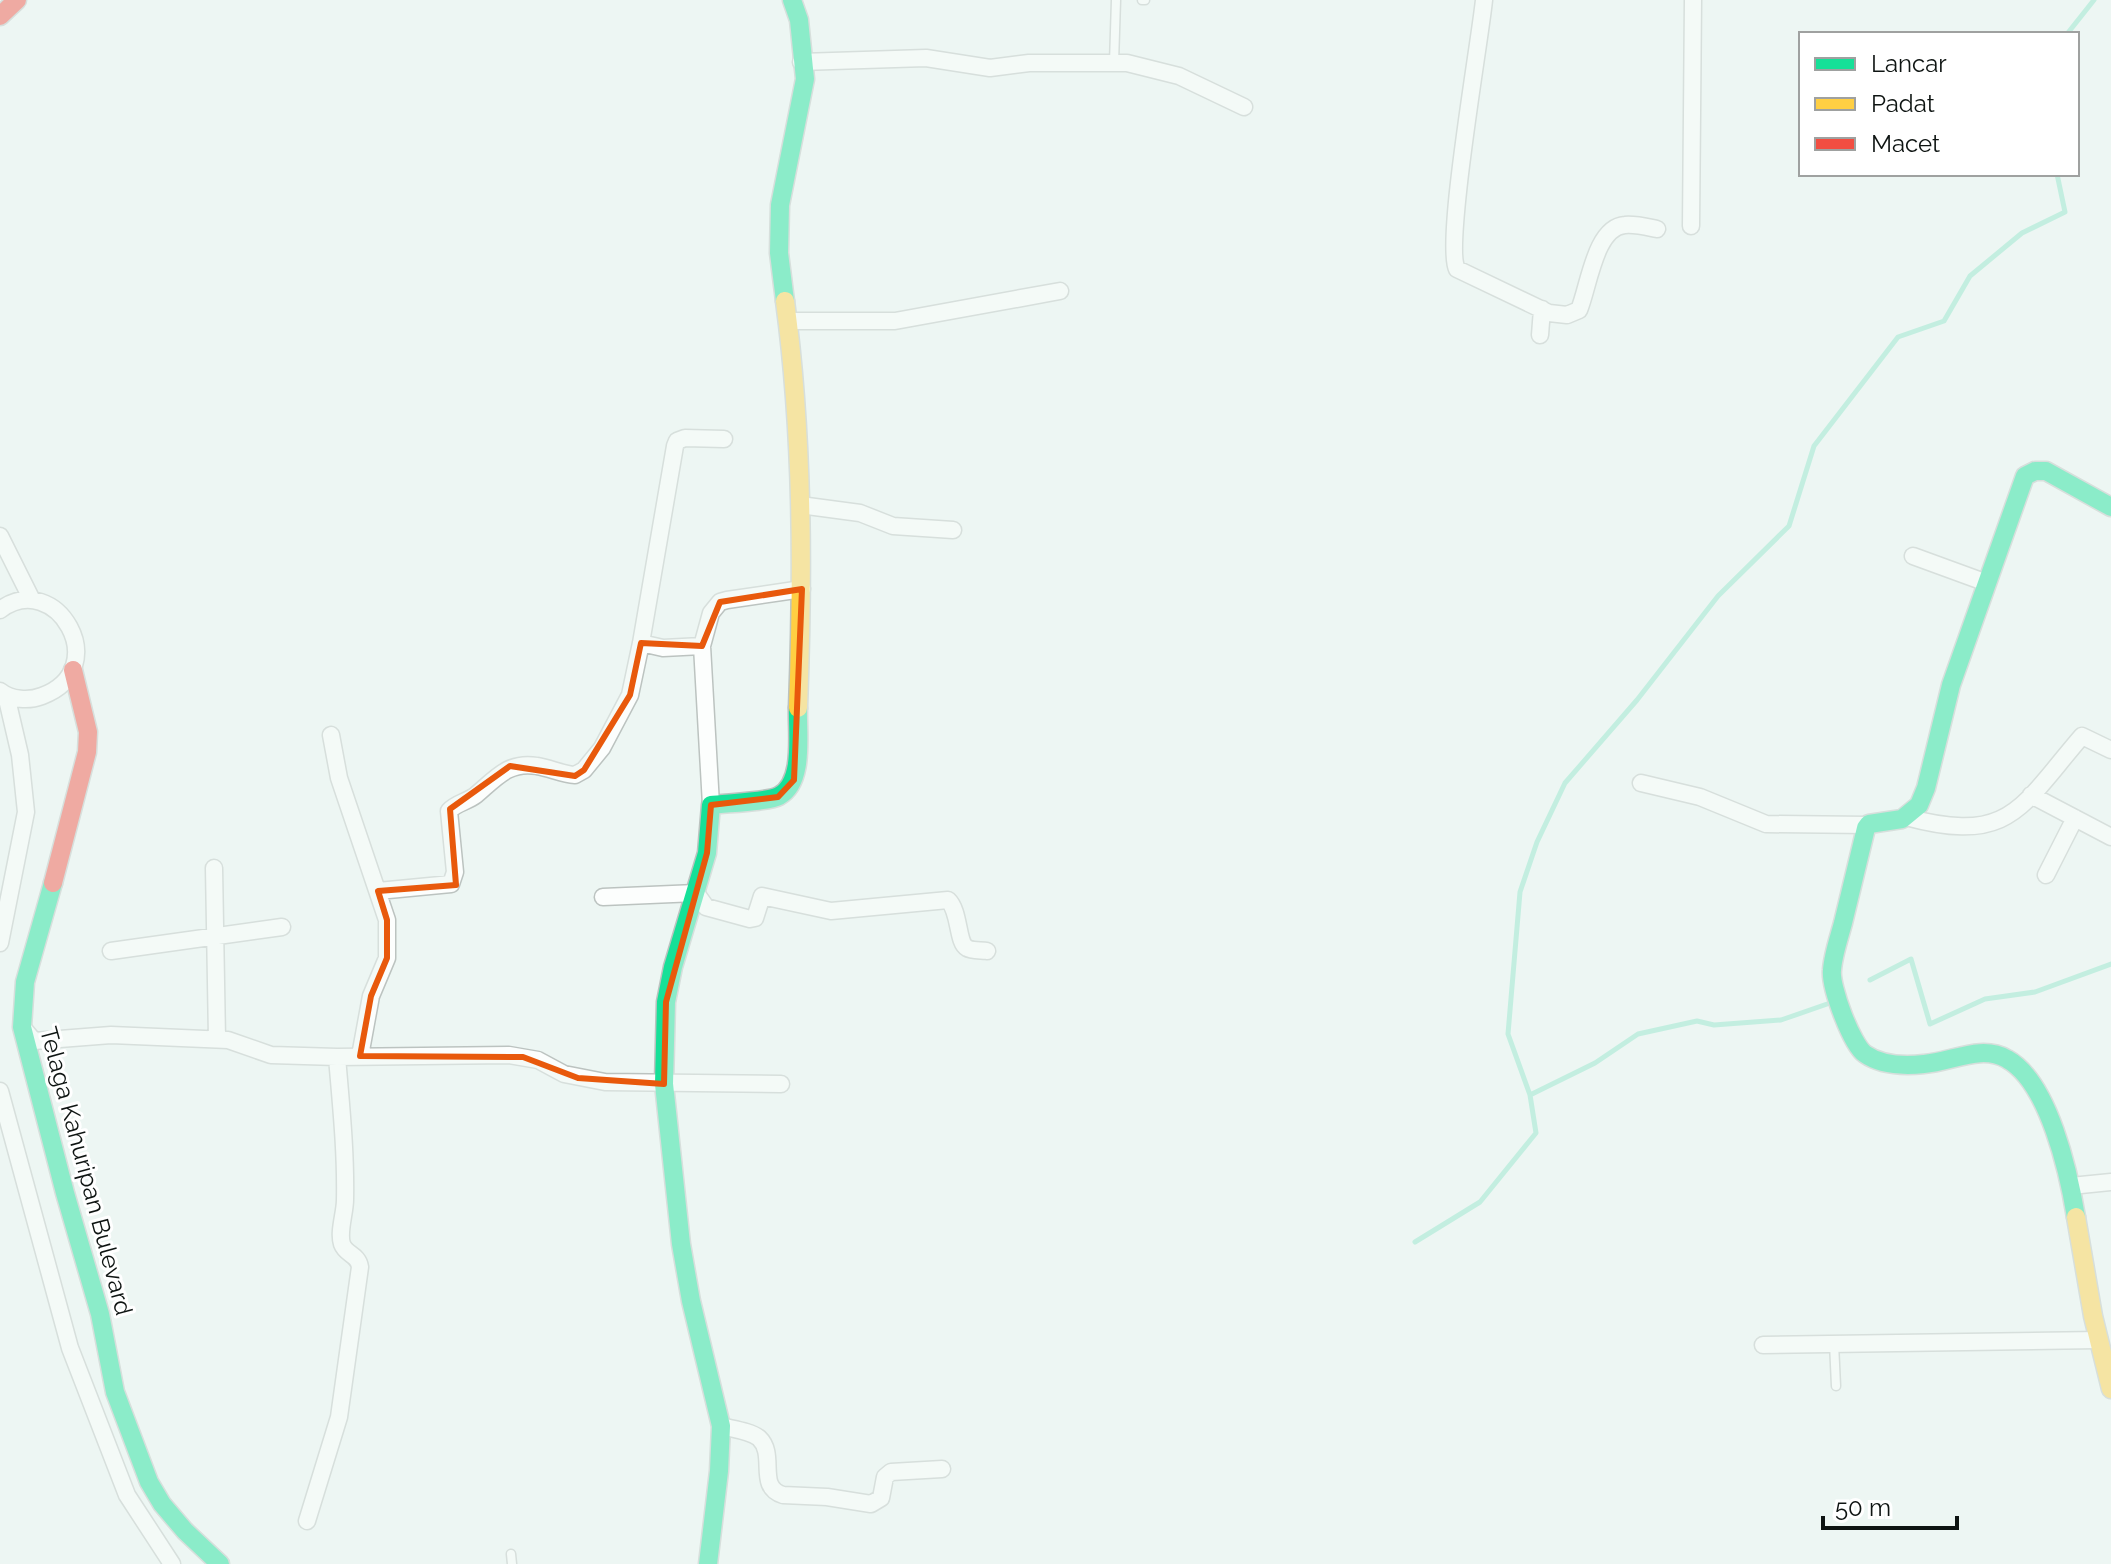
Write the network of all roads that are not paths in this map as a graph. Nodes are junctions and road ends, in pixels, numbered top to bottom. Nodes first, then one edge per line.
1 (17, 0) edge
2 (792, 0) edge
3 (1116, 0) edge
4 (1484, 0) edge
5 (1693, 0) edge
6 (0, 16) edge
7 (801, 62) junction
8 (1114, 64) junction
9 (1244, 107) dead end
10 (1691, 226) dead end
11 (1657, 229) dead end
12 (1060, 291) dead end
13 (1542, 309) junction
14 (788, 321) junction
15 (1540, 335) dead end
16 (724, 439) dead end
17 (800, 505) junction
18 (2111, 507) edge
19 (953, 530) dead end
20 (0, 536) edge
21 (1913, 556) dead end
22 (1987, 583) junction
23 (802, 589) junction
24 (32, 600) junction
25 (0, 610) edge
26 (641, 643) junction
27 (702, 646) junction
28 (73, 670) junction
29 (3, 693) edge
30 (331, 735) dead end
31 (2111, 750) edge
32 (1641, 783) dead end
33 (2031, 795) junction
34 (711, 805) junction
35 (1906, 817) junction
36 (2075, 818) junction
37 (1868, 825) junction
38 (2111, 837) edge
39 (214, 868) dead end
40 (2046, 875) dead end
41 (378, 891) junction
42 (696, 893) junction
43 (603, 897) dead end
44 (282, 927) dead end
45 (215, 938) junction
46 (0, 943) edge
47 (111, 951) dead end
48 (987, 951) dead end
49 (22, 1027) junction
50 (217, 1039) junction
51 (360, 1056) junction
52 (337, 1057) junction
53 (664, 1084) junction
54 (781, 1084) dead end
55 (0, 1091) edge
56 (2111, 1182) edge
57 (2071, 1186) junction
58 (2098, 1340) junction
59 (1834, 1342) junction
60 (1763, 1345) dead end
61 (2109, 1366) edge
62 (1836, 1386) dead end
63 (2111, 1389) edge
64 (115, 1392) junction
65 (90, 1400) junction
66 (721, 1426) junction
67 (942, 1469) dead end
68 (307, 1521) dead end
69 (172, 1564) edge
70 (220, 1564) edge
71 (708, 1564) edge

1 - 6 main road
2 - 7 main road
3 - 8 lane
4 - 13 street
5 - 10 street
7 - 8 street
7 - 14 main road
8 - 9 street
11 - 13 street
12 - 14 street
13 - 15 street
14 - 17 main road
16 - 26 street
17 - 19 street
17 - 23 main road
18 - 22 main road
20 - 24 street
21 - 22 street
22 - 35 main road
23 - 27 street
23 - 34 main road
24 - 25 street
24 - 28 street
26 - 27 street
26 - 41 street
27 - 34 street
28 - 29 street
28 - 49 main road, Telaga Kahuripan Bulevard
29 - 46 street
30 - 41 street
31 - 33 street
32 - 37 street
33 - 35 street
33 - 36 street
34 - 42 main road
35 - 37 main road
36 - 38 street
36 - 40 street
37 - 57 main road
39 - 45 street
41 - 51 street
42 - 43 street
42 - 48 street
42 - 53 main road
44 - 45 street
45 - 47 street
45 - 50 street
49 - 50 street
49 - 64 main road, Telaga Kahuripan Bulevard
50 - 52 street
51 - 52 street
51 - 53 street
52 - 68 street
53 - 54 street
53 - 66 main road
55 - 65 street
56 - 57 street
57 - 58 main road
58 - 59 street
58 - 61 main road
59 - 60 street
59 - 62 lane
61 - 63 main road
64 - 65 street
64 - 70 main road, Telaga Kahuripan Bulevard
65 - 69 street
66 - 67 street
66 - 71 main road

